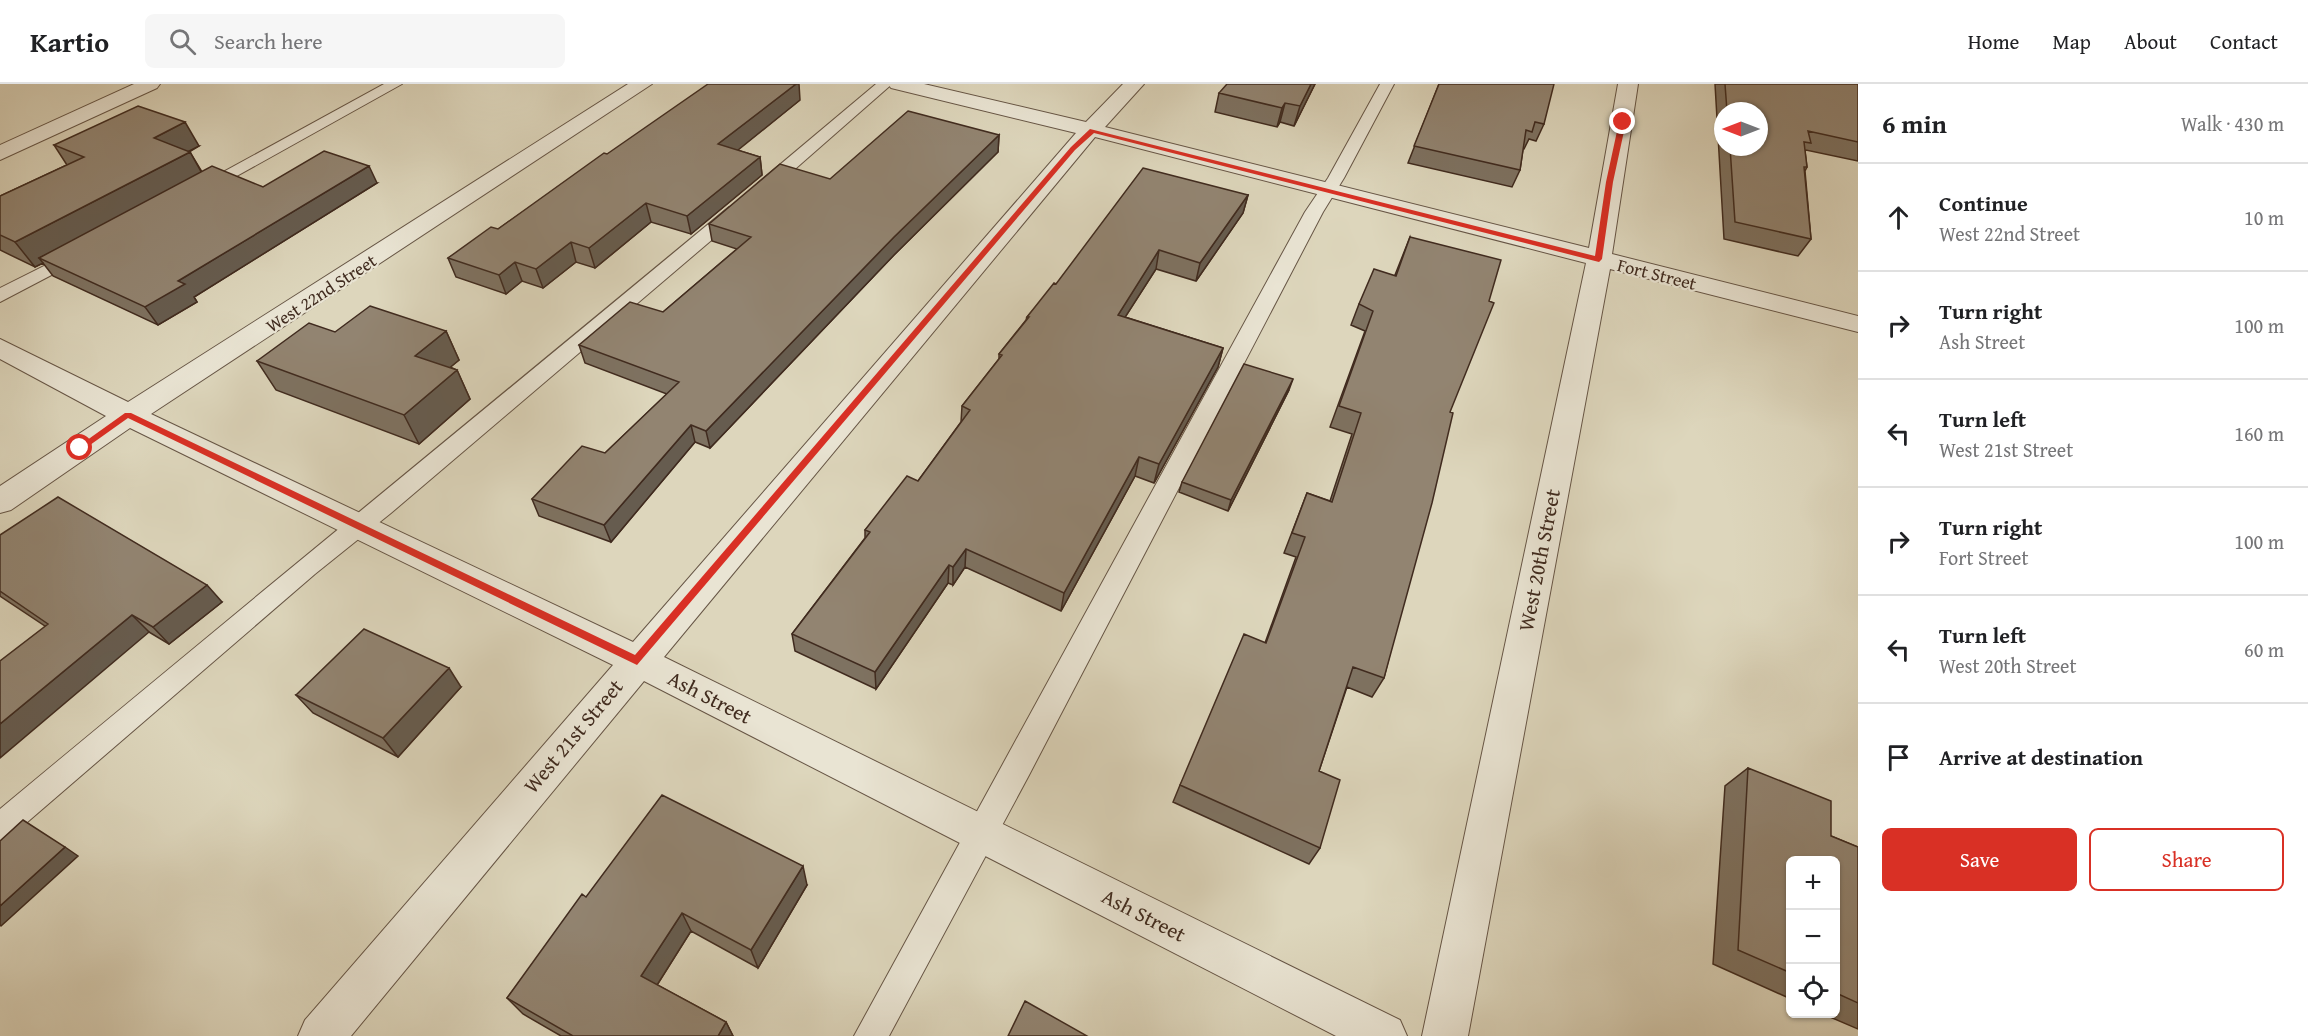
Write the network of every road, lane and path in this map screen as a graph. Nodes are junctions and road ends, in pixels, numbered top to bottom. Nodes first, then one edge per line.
1 (150, 84) edge
2 (395, 84) edge
3 (642, 84) edge
4 (885, 84) edge
5 (898, 84) edge
6 (1134, 84) edge
7 (1387, 84) edge
8 (1628, 84) edge
9 (1092, 130) junction
10 (0, 153) edge
11 (1328, 191) junction
12 (187, 196) edge
13 (94, 246) edge
14 (1599, 259) junction
15 (0, 296) edge
16 (1858, 324) edge
17 (0, 348) edge
18 (128, 415) junction
19 (0, 502) edge
20 (357, 526) junction
21 (637, 660) junction
22 (0, 827) edge
23 (982, 833) junction
24 (321, 1036) edge
25 (871, 1036) edge
26 (1384, 1036) edge
27 (1445, 1036) edge

1 - 10 street
2 - 12 lane
3 - 18 street, West 22nd Street
4 - 20 lane
5 - 9 street, Fort Street
6 - 9 street, West 21st Street
7 - 11 lane
8 - 14 street, West 20th Street
9 - 11 street, Fort Street
9 - 21 street, West 21st Street
11 - 14 street, Fort Street
11 - 23 lane
13 - 15 lane
14 - 16 street, Fort Street
14 - 27 street, West 20th Street
17 - 18 street, Ash Street
18 - 19 street, West 22nd Street
18 - 20 street, Ash Street
20 - 21 street, Ash Street
20 - 22 lane
21 - 23 street, Ash Street
21 - 24 street, West 21st Street
23 - 25 lane
23 - 26 street, Ash Street

